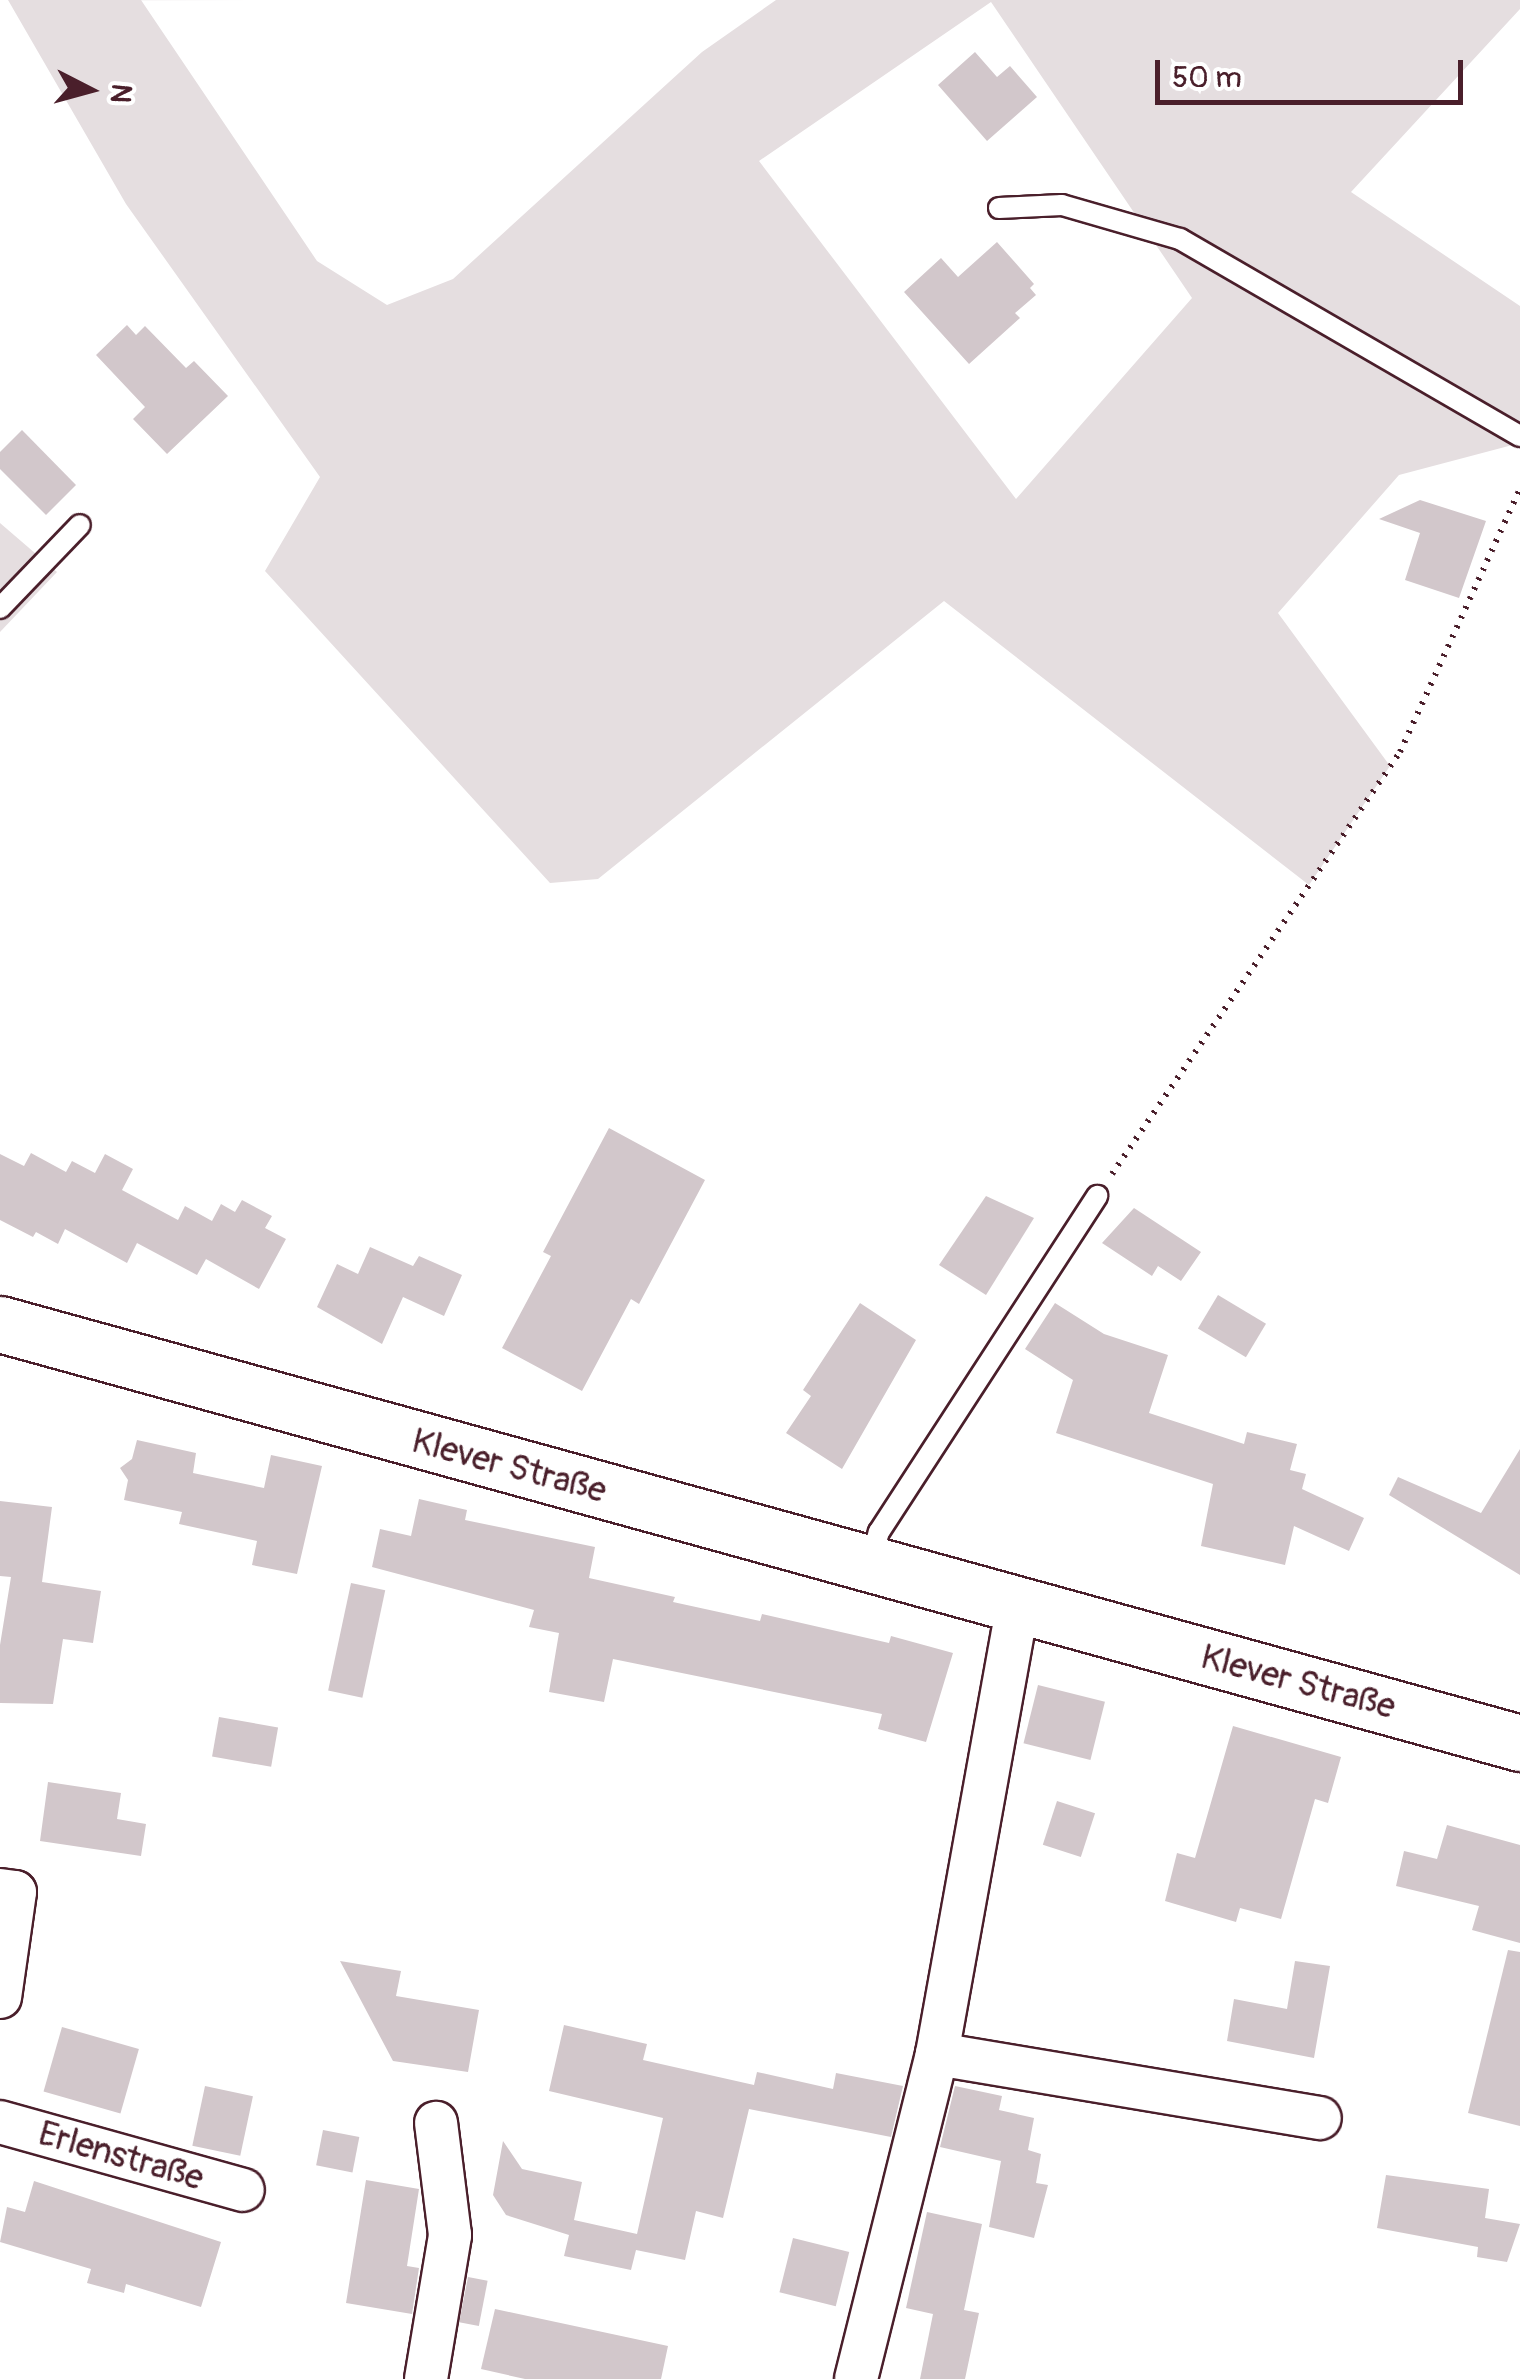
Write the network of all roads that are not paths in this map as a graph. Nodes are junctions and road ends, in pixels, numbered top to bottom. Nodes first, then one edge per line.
1 (999, 208) dead end
2 (1520, 436) edge
3 (80, 525) dead end
4 (0, 608) edge
5 (1097, 1196) road end
6 (0, 1324) edge
7 (871, 1565) junction
8 (1018, 1606) junction
9 (1520, 1743) edge
10 (8, 1891) edge
11 (0, 1997) edge
12 (937, 2054) junction
13 (1320, 2118) dead end
14 (0, 2122) edge
15 (436, 2123) dead end
16 (243, 2190) dead end
17 (426, 2379) edge
18 (856, 2379) edge

1 - 2 lane
3 - 4 lane
5 - 7 lane
6 - 7 street, Klever Straße
7 - 8 street, Klever Straße
8 - 9 street, Klever Straße
8 - 12 street
10 - 11 street
12 - 13 street
12 - 18 street
14 - 16 street, Erlenstraße
15 - 17 street

